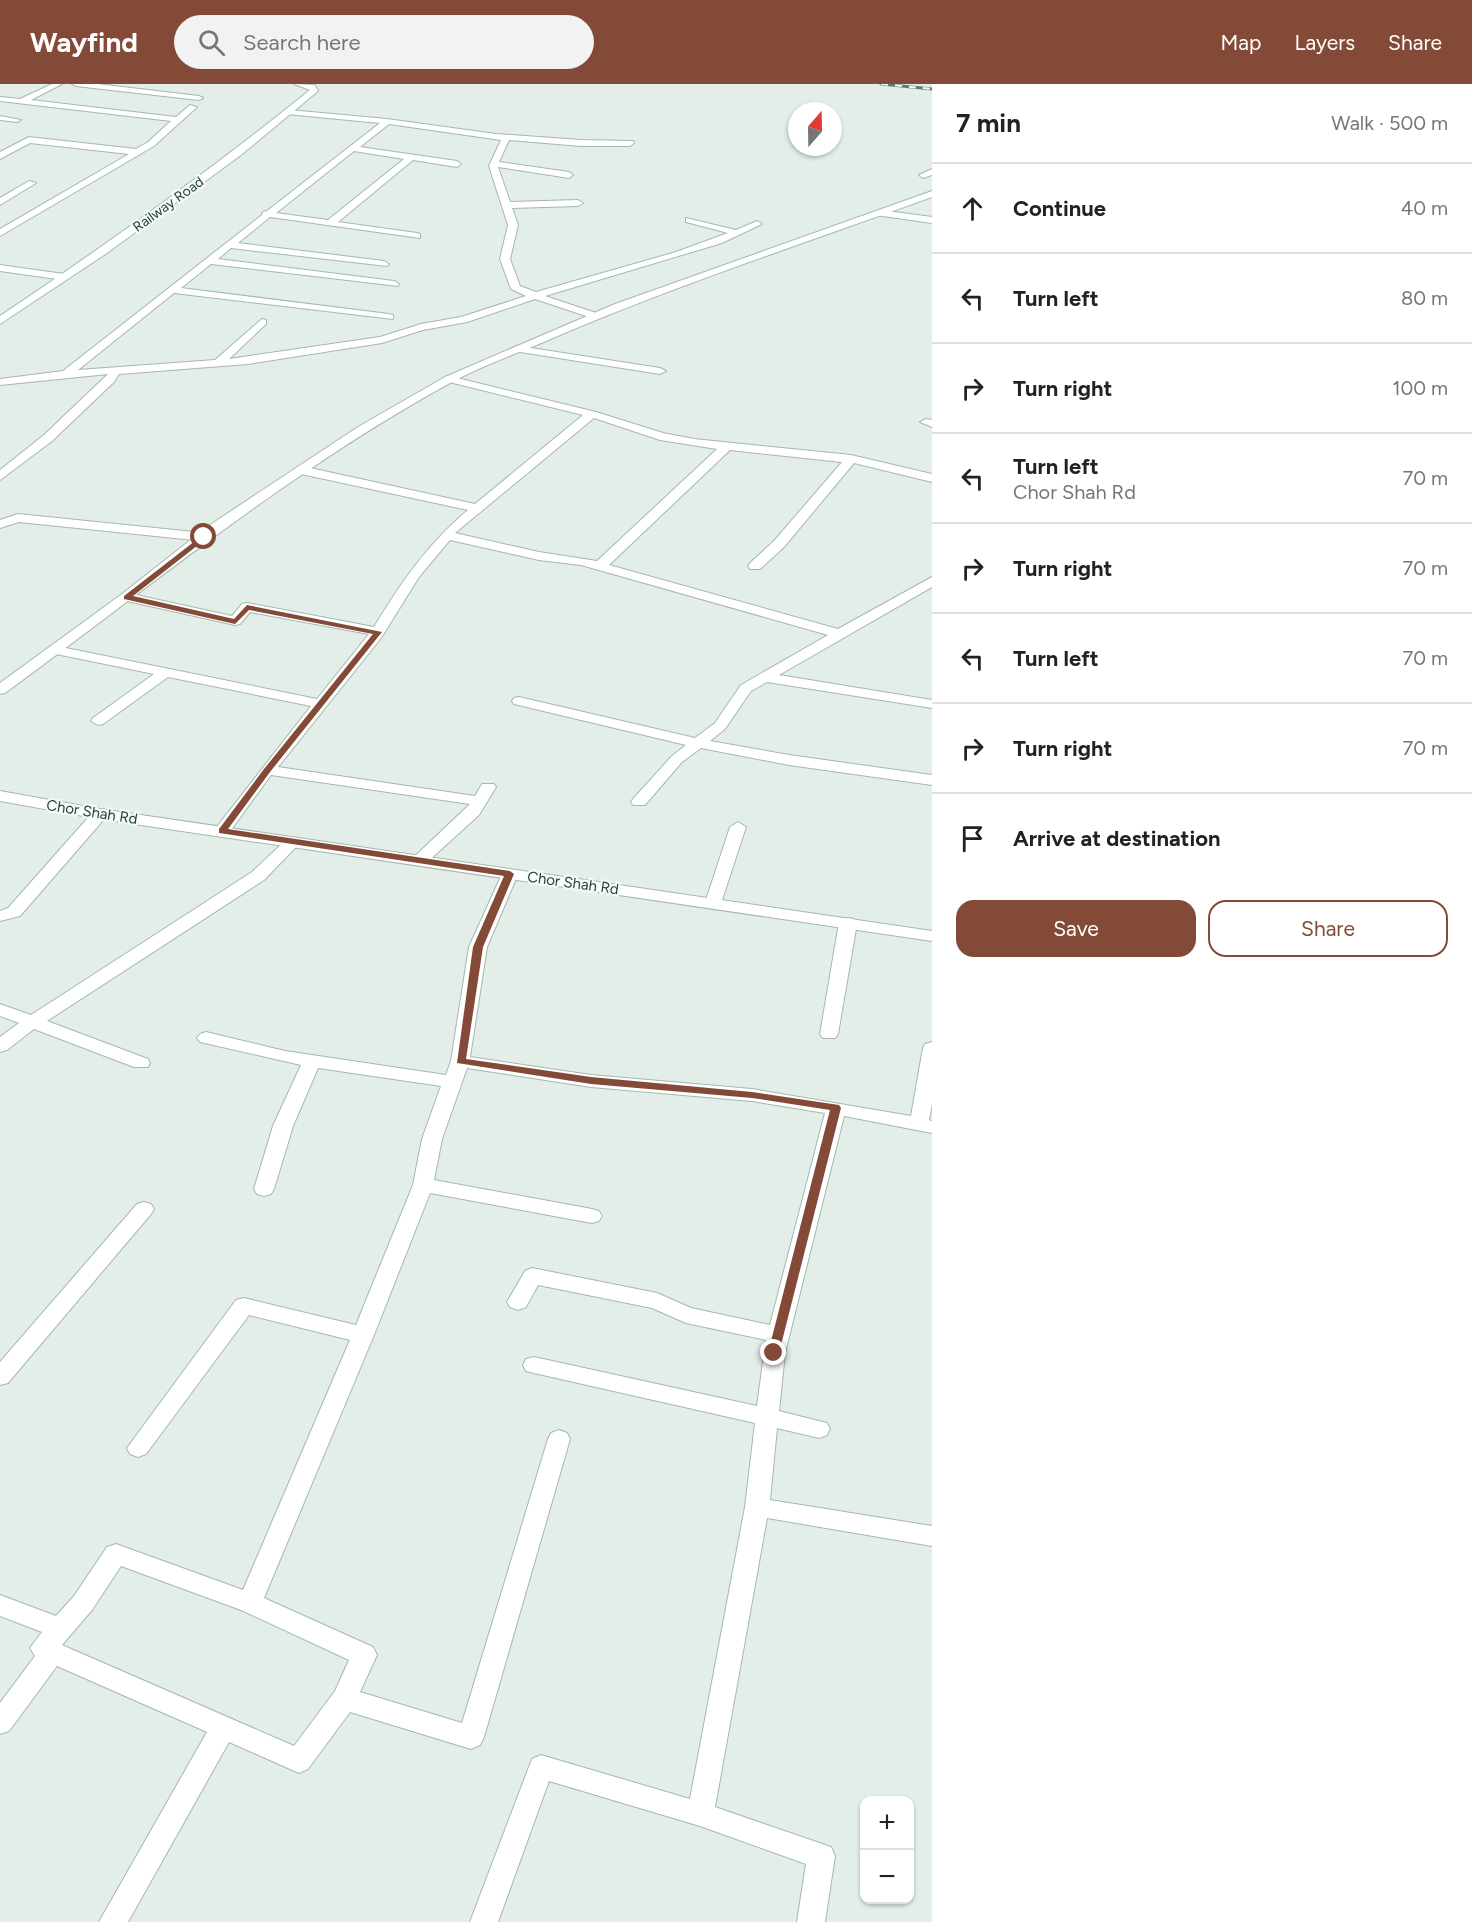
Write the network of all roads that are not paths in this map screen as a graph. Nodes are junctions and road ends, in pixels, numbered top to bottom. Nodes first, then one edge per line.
1 (58, 84) edge
2 (76, 84) edge
3 (298, 84) edge
4 (175, 95) junction
5 (199, 98) dead end
6 (0, 99) edge
7 (21, 101) junction
8 (193, 107) dead end
9 (289, 112) junction
10 (139, 116) junction
11 (0, 118) edge
12 (176, 119) junction
13 (16, 120) dead end
14 (387, 121) junction
15 (506, 138) junction
16 (8, 142) dead end
17 (630, 142) dead end
18 (24, 143) junction
19 (351, 148) junction
20 (138, 152) junction
21 (0, 156) edge
22 (411, 157) junction
23 (457, 164) dead end
24 (494, 165) junction
25 (569, 175) dead end
26 (32, 183) dead end
27 (932, 194) edge
28 (0, 202) edge
29 (578, 203) dead end
30 (506, 205) junction
31 (879, 213) junction
32 (266, 214) junction
33 (689, 220) dead end
34 (932, 220) edge
35 (330, 223) junction
36 (757, 224) dead end
37 (0, 233) edge
38 (736, 233) junction
39 (417, 236) dead end
40 (228, 245) junction
41 (208, 261) junction
42 (384, 264) dead end
43 (0, 268) edge
44 (64, 277) junction
45 (394, 284) dead end
46 (171, 290) junction
47 (535, 296) junction
48 (595, 316) junction
49 (389, 317) dead end
50 (0, 321) edge
51 (262, 322) dead end
52 (518, 350) junction
53 (218, 363) junction
54 (115, 371) junction
55 (660, 371) dead end
56 (66, 374) junction
57 (449, 379) junction
58 (0, 382) edge
59 (592, 414) junction
60 (726, 447) junction
61 (851, 459) junction
62 (301, 470) junction
63 (0, 476) edge
64 (932, 478) edge
65 (478, 508) junction
66 (0, 524) edge
67 (446, 535) junction
68 (204, 537) junction
69 (600, 566) junction
70 (756, 566) dead end
71 (932, 581) edge
72 (127, 597) junction
73 (378, 632) junction
74 (840, 634) junction
75 (56, 650) junction
76 (165, 672) junction
77 (764, 677) junction
78 (0, 690) edge
79 (519, 701) dead end
80 (322, 704) junction
81 (932, 704) edge
82 (98, 722) dead end
83 (699, 743) junction
84 (267, 770) junction
85 (932, 780) edge
86 (0, 796) edge
87 (639, 802) dead end
88 (100, 814) junction
89 (738, 827) dead end
90 (222, 831) junction
91 (294, 842) junction
92 (420, 861) junction
93 (510, 874) junction
94 (712, 903) junction
95 (0, 916) edge
96 (848, 923) junction
97 (932, 936) edge
98 (0, 1010) edge
99 (34, 1021) junction
100 (829, 1035) dead end
101 (206, 1038) dead end
102 (0, 1047) edge
103 (932, 1048) edge
104 (312, 1061) junction
105 (460, 1061) junction
106 (141, 1063) dead end
107 (453, 1082) junction
108 (836, 1108) junction
109 (925, 1126) edge
110 (423, 1185) junction
111 (264, 1189) dead end
112 (144, 1209) dead end
113 (592, 1216) dead end
114 (519, 1302) dead end
115 (363, 1335) junction
116 (778, 1335) junction
117 (534, 1365) dead end
118 (0, 1377) edge
119 (766, 1419) junction
120 (819, 1429) dead end
121 (560, 1439) dead end
122 (138, 1448) dead end
123 (757, 1507) junction
124 (932, 1536) edge
125 (250, 1603) junction
126 (0, 1605) edge
127 (61, 1628) junction
128 (53, 1652) junction
129 (344, 1699) junction
130 (0, 1723) edge
131 (223, 1728) junction
132 (700, 1814) junction
133 (113, 1922) edge
134 (484, 1922) edge
135 (811, 1922) edge

1 - 7 street
2 - 4 street
3 - 9 street, Railway Road
4 - 5 street
4 - 10 street
6 - 7 street
7 - 10 street
8 - 12 street
9 - 14 street
9 - 44 street, Railway Road
10 - 12 street
11 - 13 street
12 - 20 street
14 - 15 street
14 - 19 street
15 - 17 street
15 - 24 street
16 - 18 street
18 - 20 street
18 - 21 street
19 - 22 street
19 - 32 street
20 - 37 street
22 - 23 street
22 - 35 street
24 - 25 street
24 - 30 street
26 - 28 street
27 - 31 street
29 - 30 street
30 - 47 street
31 - 34 street
31 - 48 street
32 - 35 street
32 - 40 street
33 - 38 street
35 - 39 street
36 - 38 street
38 - 47 street
40 - 41 street
40 - 42 street
41 - 45 street
41 - 46 street
43 - 44 street
44 - 50 street, Railway Road
46 - 49 street
46 - 56 street
47 - 48 street
47 - 53 street
48 - 52 street
51 - 53 street
52 - 55 street
52 - 57 street
53 - 54 street
54 - 56 street
54 - 63 street
56 - 58 street
57 - 59 street
57 - 62 street
59 - 60 street
59 - 65 street
60 - 61 street
60 - 69 street
61 - 64 street
61 - 70 street
62 - 65 street
62 - 68 street
65 - 67 street
66 - 68 street
67 - 69 street
67 - 73 street
68 - 72 street
69 - 74 street
71 - 74 street
72 - 73 street
72 - 75 street
73 - 80 street
74 - 77 street
75 - 76 street
75 - 78 street
76 - 80 street
76 - 82 street
77 - 81 street
77 - 83 street
79 - 83 street
80 - 84 street
83 - 85 street
83 - 87 street
84 - 90 street
84 - 92 street
86 - 88 street, Chor Shah Rd
88 - 90 street, Chor Shah Rd
88 - 95 street
89 - 94 street
90 - 91 street, Chor Shah Rd
91 - 92 street, Chor Shah Rd
91 - 99 street
92 - 93 street, Chor Shah Rd
93 - 94 street, Chor Shah Rd
93 - 105 street
94 - 96 street, Chor Shah Rd
96 - 97 street, Chor Shah Rd
96 - 100 street
98 - 99 street
99 - 102 street
99 - 106 street
101 - 104 street
103 - 109 street
104 - 107 street
104 - 111 street
105 - 107 street
105 - 108 street
107 - 110 street
108 - 109 street
108 - 116 street
110 - 113 street
110 - 115 street
112 - 118 street
114 - 116 street
115 - 122 street
115 - 125 street
116 - 119 street
117 - 119 street
119 - 120 street
119 - 123 street
121 - 129 street
123 - 124 street
123 - 132 street
125 - 127 street
125 - 129 street
126 - 127 street
127 - 128 street
128 - 130 street
128 - 131 street
129 - 131 street
131 - 133 street
132 - 134 street
132 - 135 street

